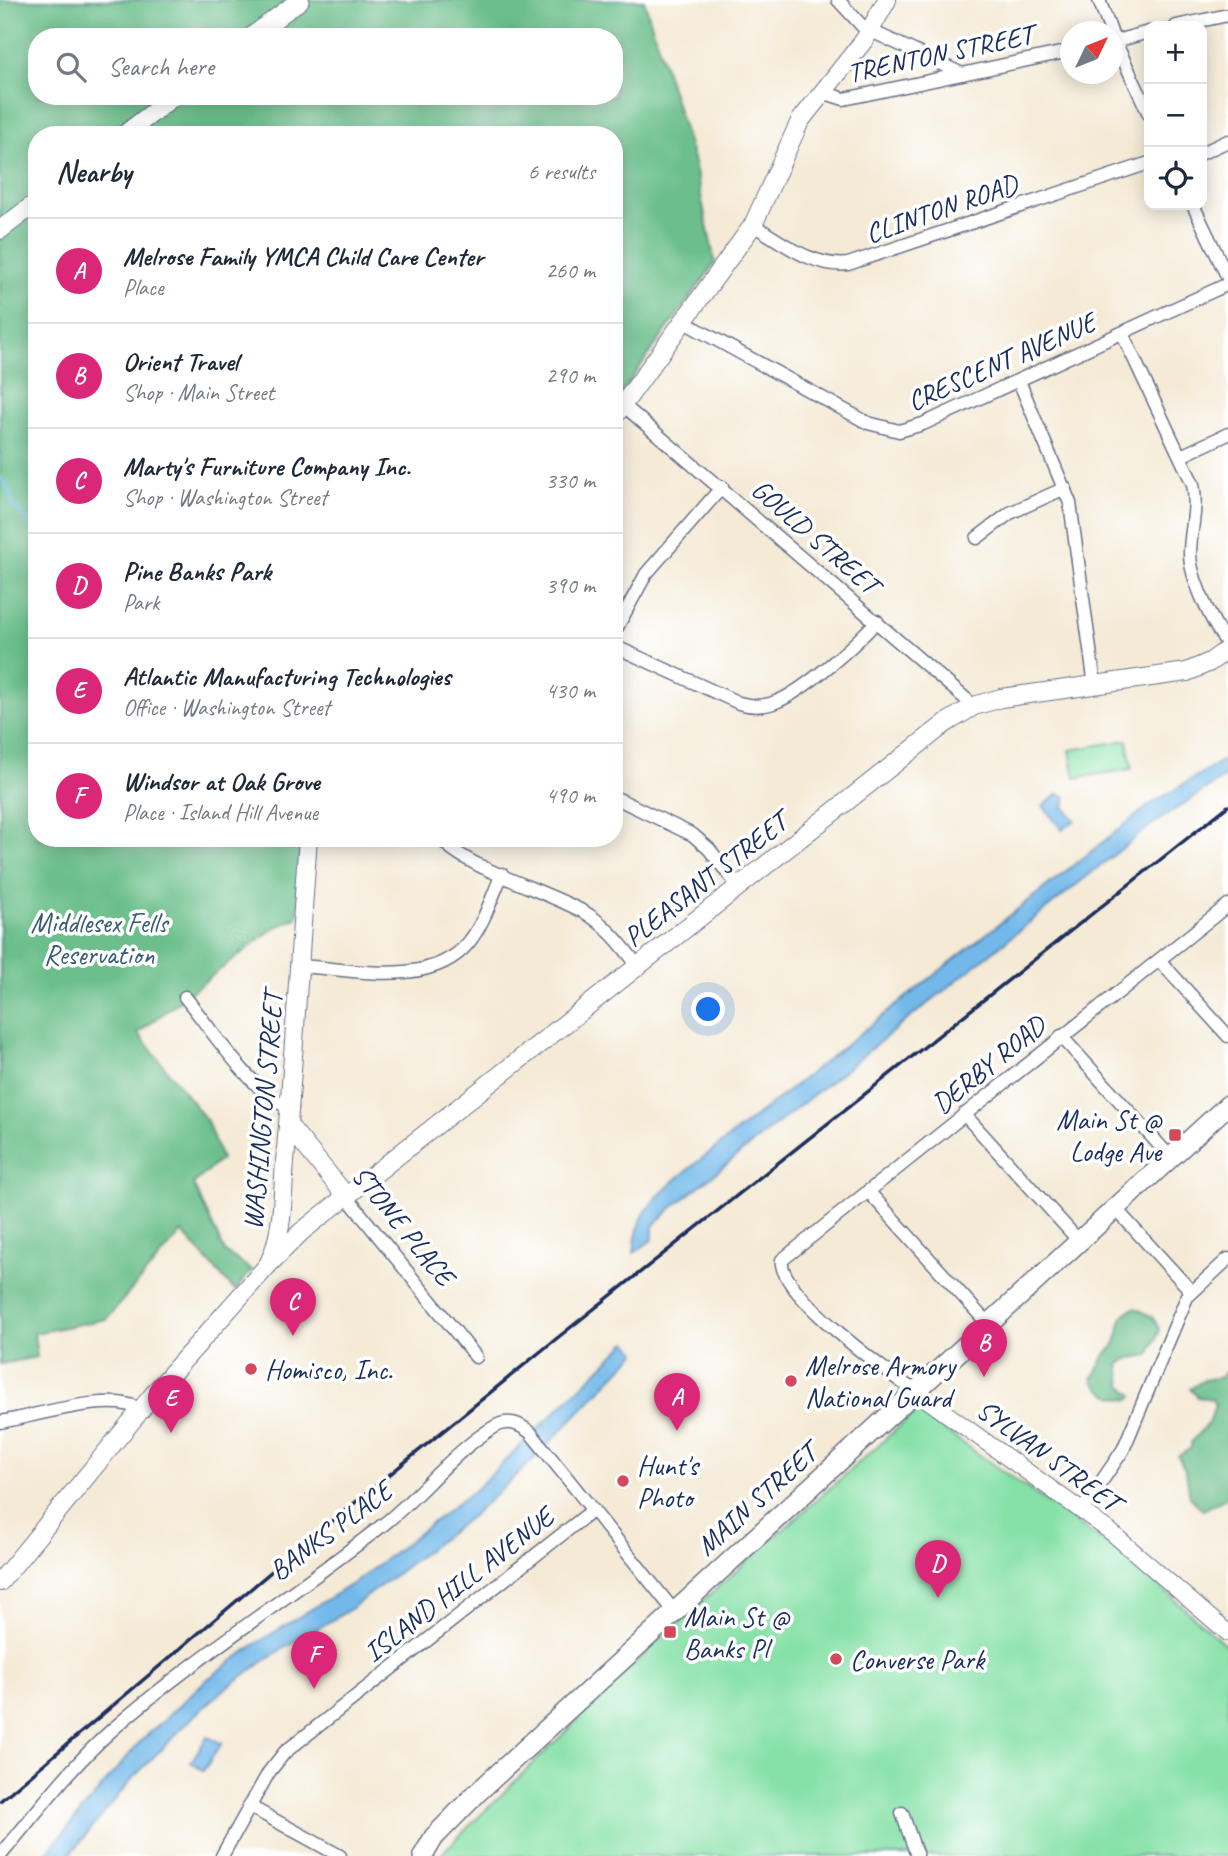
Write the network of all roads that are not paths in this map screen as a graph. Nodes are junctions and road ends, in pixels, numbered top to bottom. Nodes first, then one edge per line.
1 (300, 0) edge
2 (838, 0) edge
3 (887, 0) edge
4 (1099, 0) edge
5 (1228, 15) edge
6 (1107, 21) edge
7 (1200, 21) edge
8 (263, 28) edge
9 (870, 31) junction
10 (1144, 33) edge
11 (1123, 36) edge
12 (1060, 53) edge
13 (1123, 58) edge
14 (963, 74) junction
15 (822, 92) junction
16 (1144, 103) edge
17 (162, 105) edge
18 (136, 126) edge
19 (1228, 141) edge
20 (1207, 151) edge
21 (1144, 165) edge
22 (28, 209) edge
23 (1195, 210) edge
24 (753, 225) junction
25 (0, 230) edge
26 (1228, 278) edge
27 (1228, 284) edge
28 (684, 322) junction
29 (1122, 333) junction
30 (1019, 381) junction
31 (623, 406) edge
32 (623, 414) edge
33 (1228, 434) edge
34 (1181, 456) junction
35 (722, 487) junction
36 (1065, 488) junction
37 (977, 538) dead end
38 (623, 616) edge
39 (877, 621) junction
40 (1228, 646) edge
41 (623, 650) edge
42 (1095, 686) junction
43 (974, 706) junction
44 (623, 801) edge
45 (307, 847) edge
46 (450, 847) edge
47 (502, 874) junction
48 (738, 886) junction
49 (1228, 905) edge
50 (1159, 960) junction
51 (300, 965) junction
52 (638, 966) junction
53 (185, 997) dead end
54 (1228, 1036) edge
55 (1061, 1037) junction
56 (1228, 1105) edge
57 (292, 1108) junction
58 (964, 1114) junction
59 (290, 1127) junction
60 (1171, 1158) junction
61 (868, 1191) junction
62 (346, 1196) junction
63 (1115, 1208) junction
64 (1079, 1241) junction
65 (1228, 1259) edge
66 (781, 1264) joint
67 (268, 1265) junction
68 (1191, 1291) junction
69 (988, 1324) junction
70 (476, 1357) dead end
71 (915, 1391) junction
72 (140, 1410) junction
73 (0, 1422) edge
74 (593, 1510) junction
75 (1082, 1510) junction
76 (0, 1582) edge
77 (674, 1611) junction
78 (1228, 1633) edge
79 (250, 1807) junction
80 (902, 1813) dead end
81 (0, 1856) edge
82 (222, 1856) edge
83 (340, 1856) edge
84 (423, 1856) edge
85 (917, 1856) edge

1 - 8 main road
2 - 9 street
3 - 9 main road
4 - 6 street
5 - 7 street
9 - 14 street
9 - 15 main road
10 - 11 street
12 - 14 street, TRENTON STREET
13 - 16 street
14 - 15 street, TRENTON STREET
15 - 24 main road
17 - 18 main road
19 - 20 street
21 - 24 street, CLINTON ROAD
22 - 25 main road
23 - 26 street
24 - 28 main road
27 - 29 street, CRESCENT AVENUE
28 - 30 street, CRESCENT AVENUE
28 - 31 main road
29 - 30 street, CRESCENT AVENUE
29 - 34 street
30 - 36 street
32 - 35 street, GOULD STREET
33 - 34 street
34 - 40 street
35 - 38 street
35 - 39 street, GOULD STREET
36 - 37 street
36 - 42 street
39 - 41 street
39 - 43 street, GOULD STREET
40 - 42 main road, PLEASANT STREET
42 - 43 main road, PLEASANT STREET
43 - 48 main road, PLEASANT STREET
44 - 48 street
45 - 51 main road, WASHINGTON STREET
46 - 47 street
47 - 51 street
47 - 52 street
48 - 52 main road, PLEASANT STREET
49 - 50 street, DERBY ROAD
50 - 54 street
50 - 55 street, DERBY ROAD
51 - 57 main road, WASHINGTON STREET
52 - 62 main road, PLEASANT STREET
53 - 57 street
55 - 58 street, DERBY ROAD
55 - 60 street
56 - 60 main road, MAIN STREET
57 - 59 main road, WASHINGTON STREET
58 - 61 street, DERBY ROAD
58 - 64 street
59 - 62 main road, STONE PLACE
59 - 67 main road, WASHINGTON STREET
60 - 63 main road, MAIN STREET
61 - 66 street, DERBY ROAD
61 - 69 street
62 - 67 main road, PLEASANT STREET
62 - 70 street, STONE PLACE
63 - 64 main road, MAIN STREET
63 - 68 street
64 - 69 main road, MAIN STREET
65 - 68 street
66 - 71 street, SYLVAN STREET
67 - 72 main road, WASHINGTON STREET
68 - 75 street
69 - 71 main road, MAIN STREET
71 - 75 street, SYLVAN STREET
71 - 77 main road, MAIN STREET
72 - 73 street
72 - 76 main road, WASHINGTON STREET
74 - 77 street, BANKS PLACE
74 - 79 street, ISLAND HILL AVENUE
74 - 81 street, BANKS PLACE
75 - 78 street, SYLVAN STREET
77 - 84 main road, MAIN STREET
79 - 82 street, ISLAND HILL AVENUE
79 - 83 street
80 - 85 street

